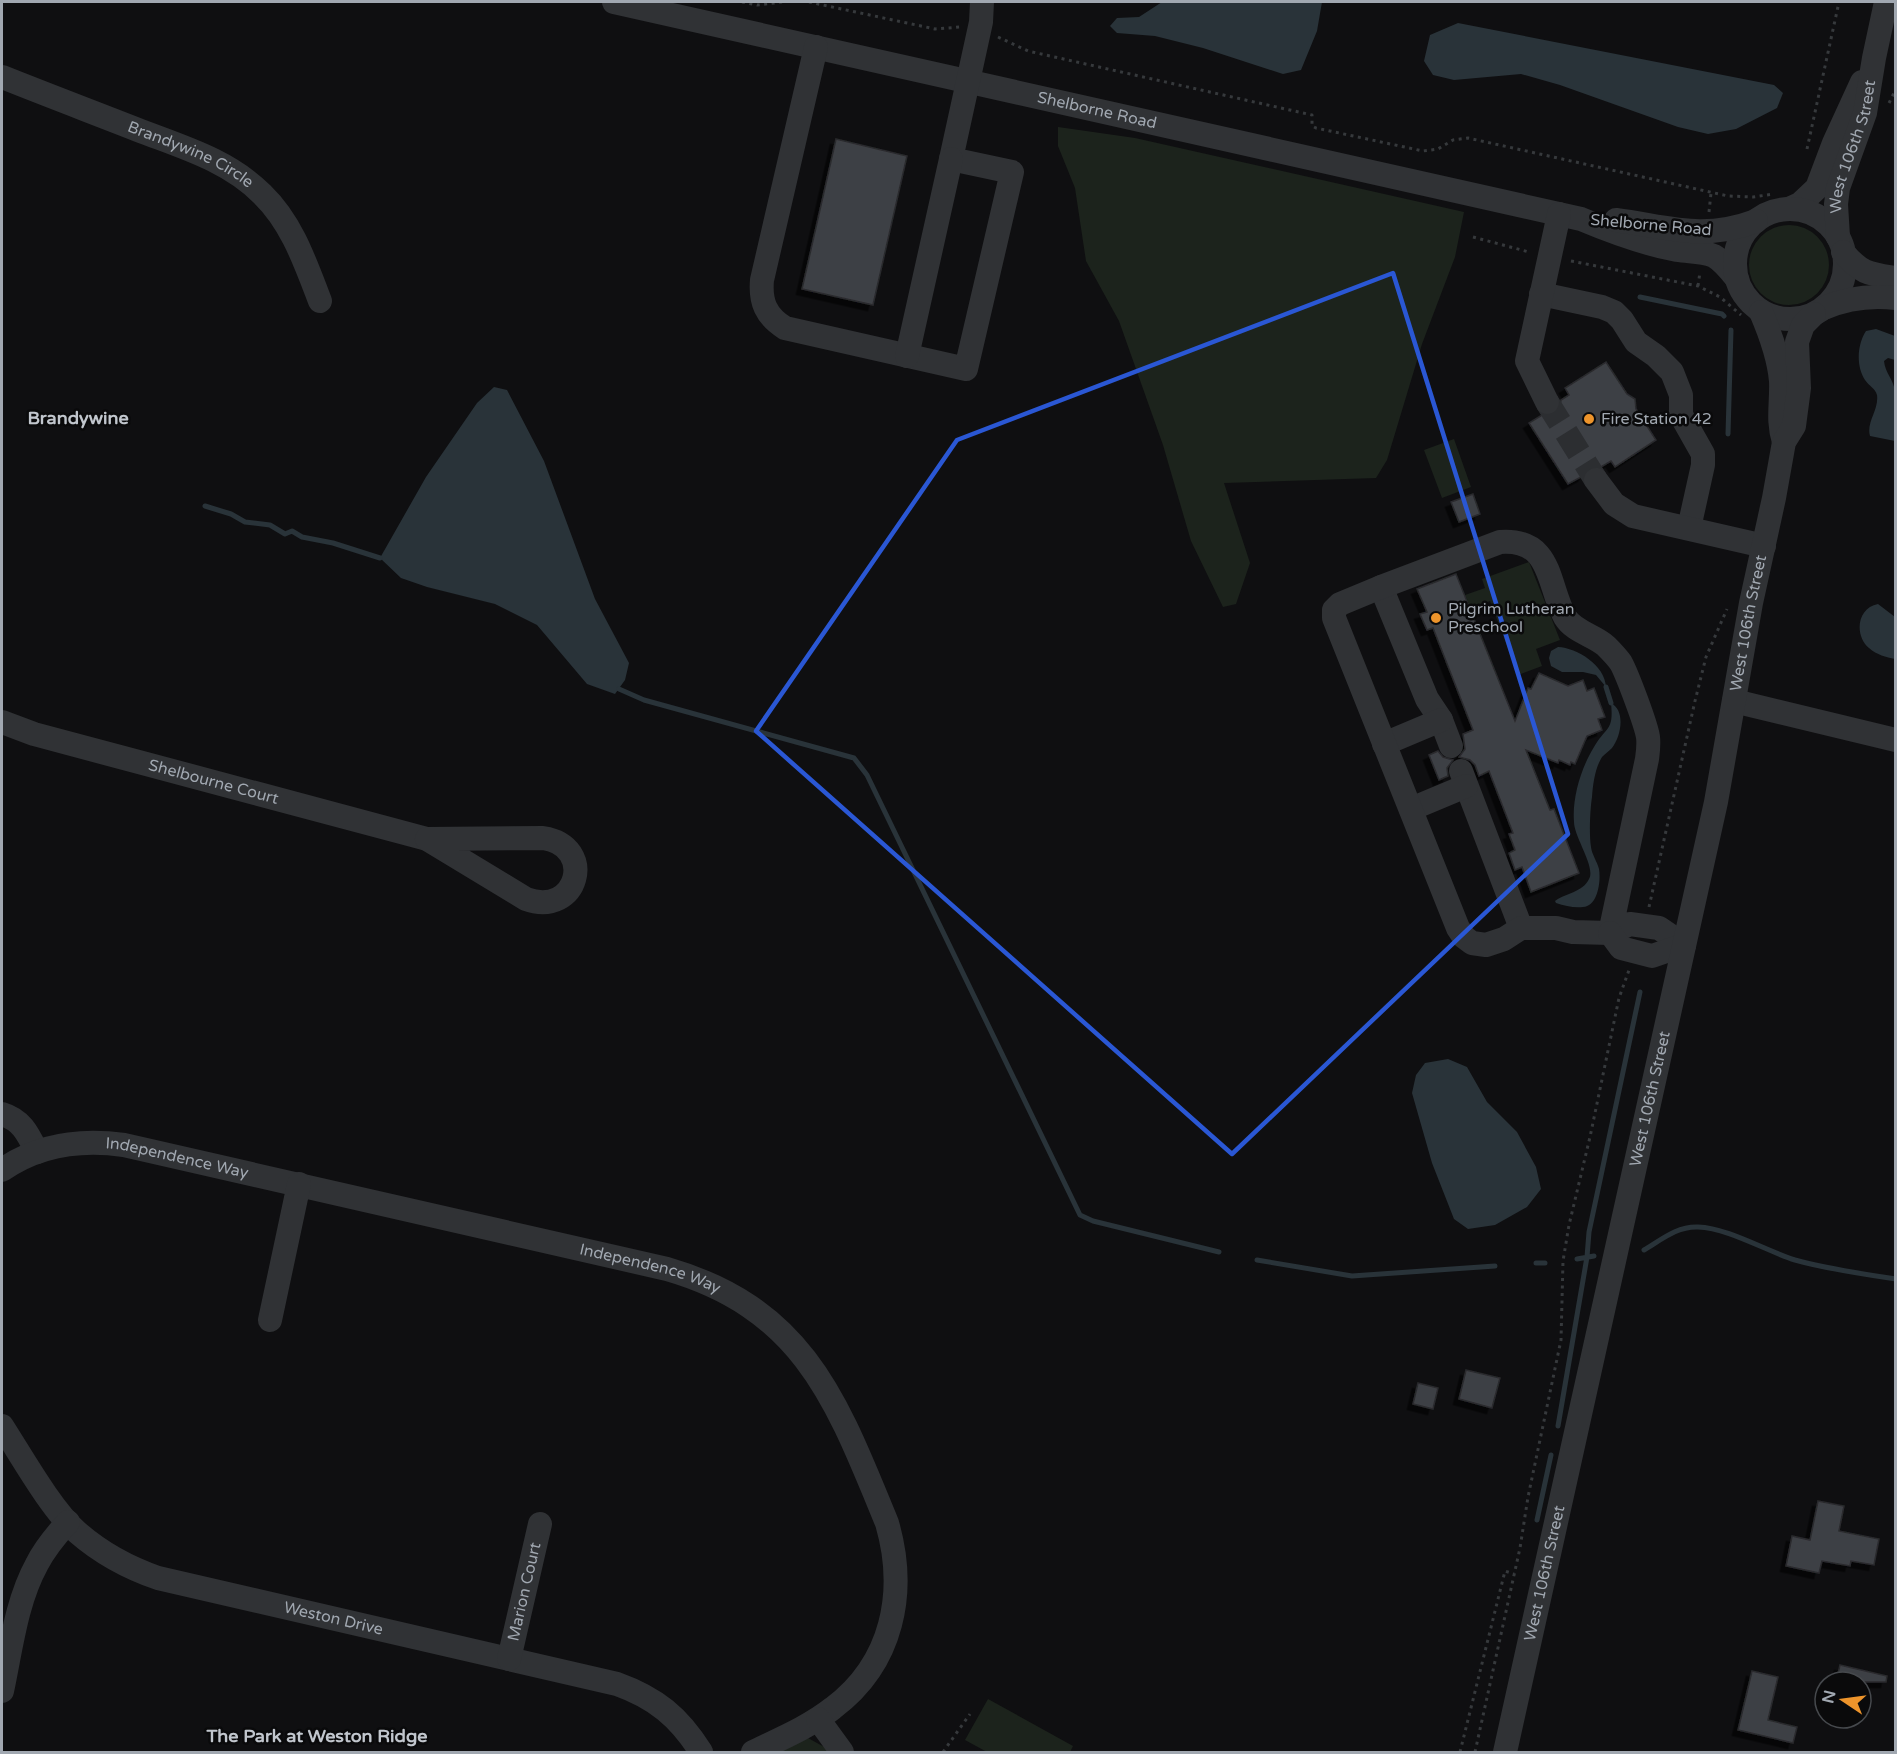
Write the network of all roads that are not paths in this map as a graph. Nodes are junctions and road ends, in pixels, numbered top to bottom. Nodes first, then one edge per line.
1 (614, 2) edge
2 (982, 2) edge
3 (1887, 2) edge
4 (647, 5) edge
5 (680, 9) edge
6 (816, 47) junction
7 (1874, 58) junction
8 (2, 77) edge
9 (968, 82) junction
10 (951, 159) junction
11 (1786, 200) junction
12 (1570, 217) junction
13 (1756, 221) junction
14 (1840, 245) junction
15 (1896, 278) edge
16 (1737, 279) junction
17 (1541, 294) junction
18 (1896, 298) edge
19 (320, 301) dead end
20 (1819, 311) junction
21 (1753, 315) junction
22 (907, 356) junction
23 (1547, 402) tunnel mouth
24 (1784, 442) junction
25 (1596, 480) tunnel mouth
26 (1689, 528) junction
27 (1764, 546) junction
28 (1381, 587) junction
29 (1734, 701) junction
30 (1441, 720) junction
31 (2, 722) edge
32 (1896, 740) edge
33 (1384, 744) junction
34 (1451, 746) dead end
35 (1411, 809) junction
36 (427, 839) junction
37 (1521, 928) junction
38 (1610, 933) junction
39 (1684, 945) junction
40 (2, 1114) edge
41 (37, 1152) junction
42 (2, 1170) edge
43 (298, 1184) junction
44 (270, 1320) dead end
45 (2, 1426) edge
46 (68, 1522) junction
47 (540, 1524) dead end
48 (509, 1659) junction
49 (2, 1691) edge
50 (818, 1719) junction
51 (701, 1752) edge
52 (753, 1752) edge
53 (842, 1752) edge
54 (1505, 1752) edge

1 - 4 street, Shelborne Road
2 - 9 street
3 - 7 street, West 106th Street
4 - 5 street, Shelborne Road
5 - 6 street, Shelborne Road
6 - 9 street, Shelborne Road
6 - 22 street
7 - 11 street, West 106th Street
7 - 14 street, West 106th Street
8 - 19 street, Brandywine Circle
9 - 10 street
9 - 12 street, Shelborne Road
10 - 22 street
10 - 22 street
11 - 13 street
11 - 14 street
12 - 13 street, Shelborne Road
12 - 16 street, Shelborne Road
12 - 17 street
13 - 16 street
14 - 15 street
14 - 20 street
16 - 21 street
17 - 23 street
17 - 26 street
18 - 20 street
20 - 21 street
20 - 24 street, West 106th Street
21 - 24 street, West 106th Street
24 - 27 street, West 106th Street
25 - 26 street
26 - 27 street
27 - 29 street, West 106th Street
28 - 30 street
28 - 33 street
28 - 38 street
29 - 32 street
29 - 39 street, West 106th Street
30 - 33 street
30 - 34 street
31 - 36 street, Shelbourne Court
33 - 35 street
35 - 37 street
35 - 37 street
36 - 36 street, Shelbourne Court
37 - 38 street
38 - 39 street
39 - 54 street, West 106th Street
40 - 41 street
41 - 42 street, Independence Way
41 - 43 street, Independence Way
43 - 44 street
43 - 50 street, Independence Way
45 - 46 street, Weston Drive
46 - 48 street, Weston Drive
46 - 49 street
47 - 48 street, Marion Court
48 - 51 street, Weston Drive
50 - 52 street, Independence Way
50 - 53 street

